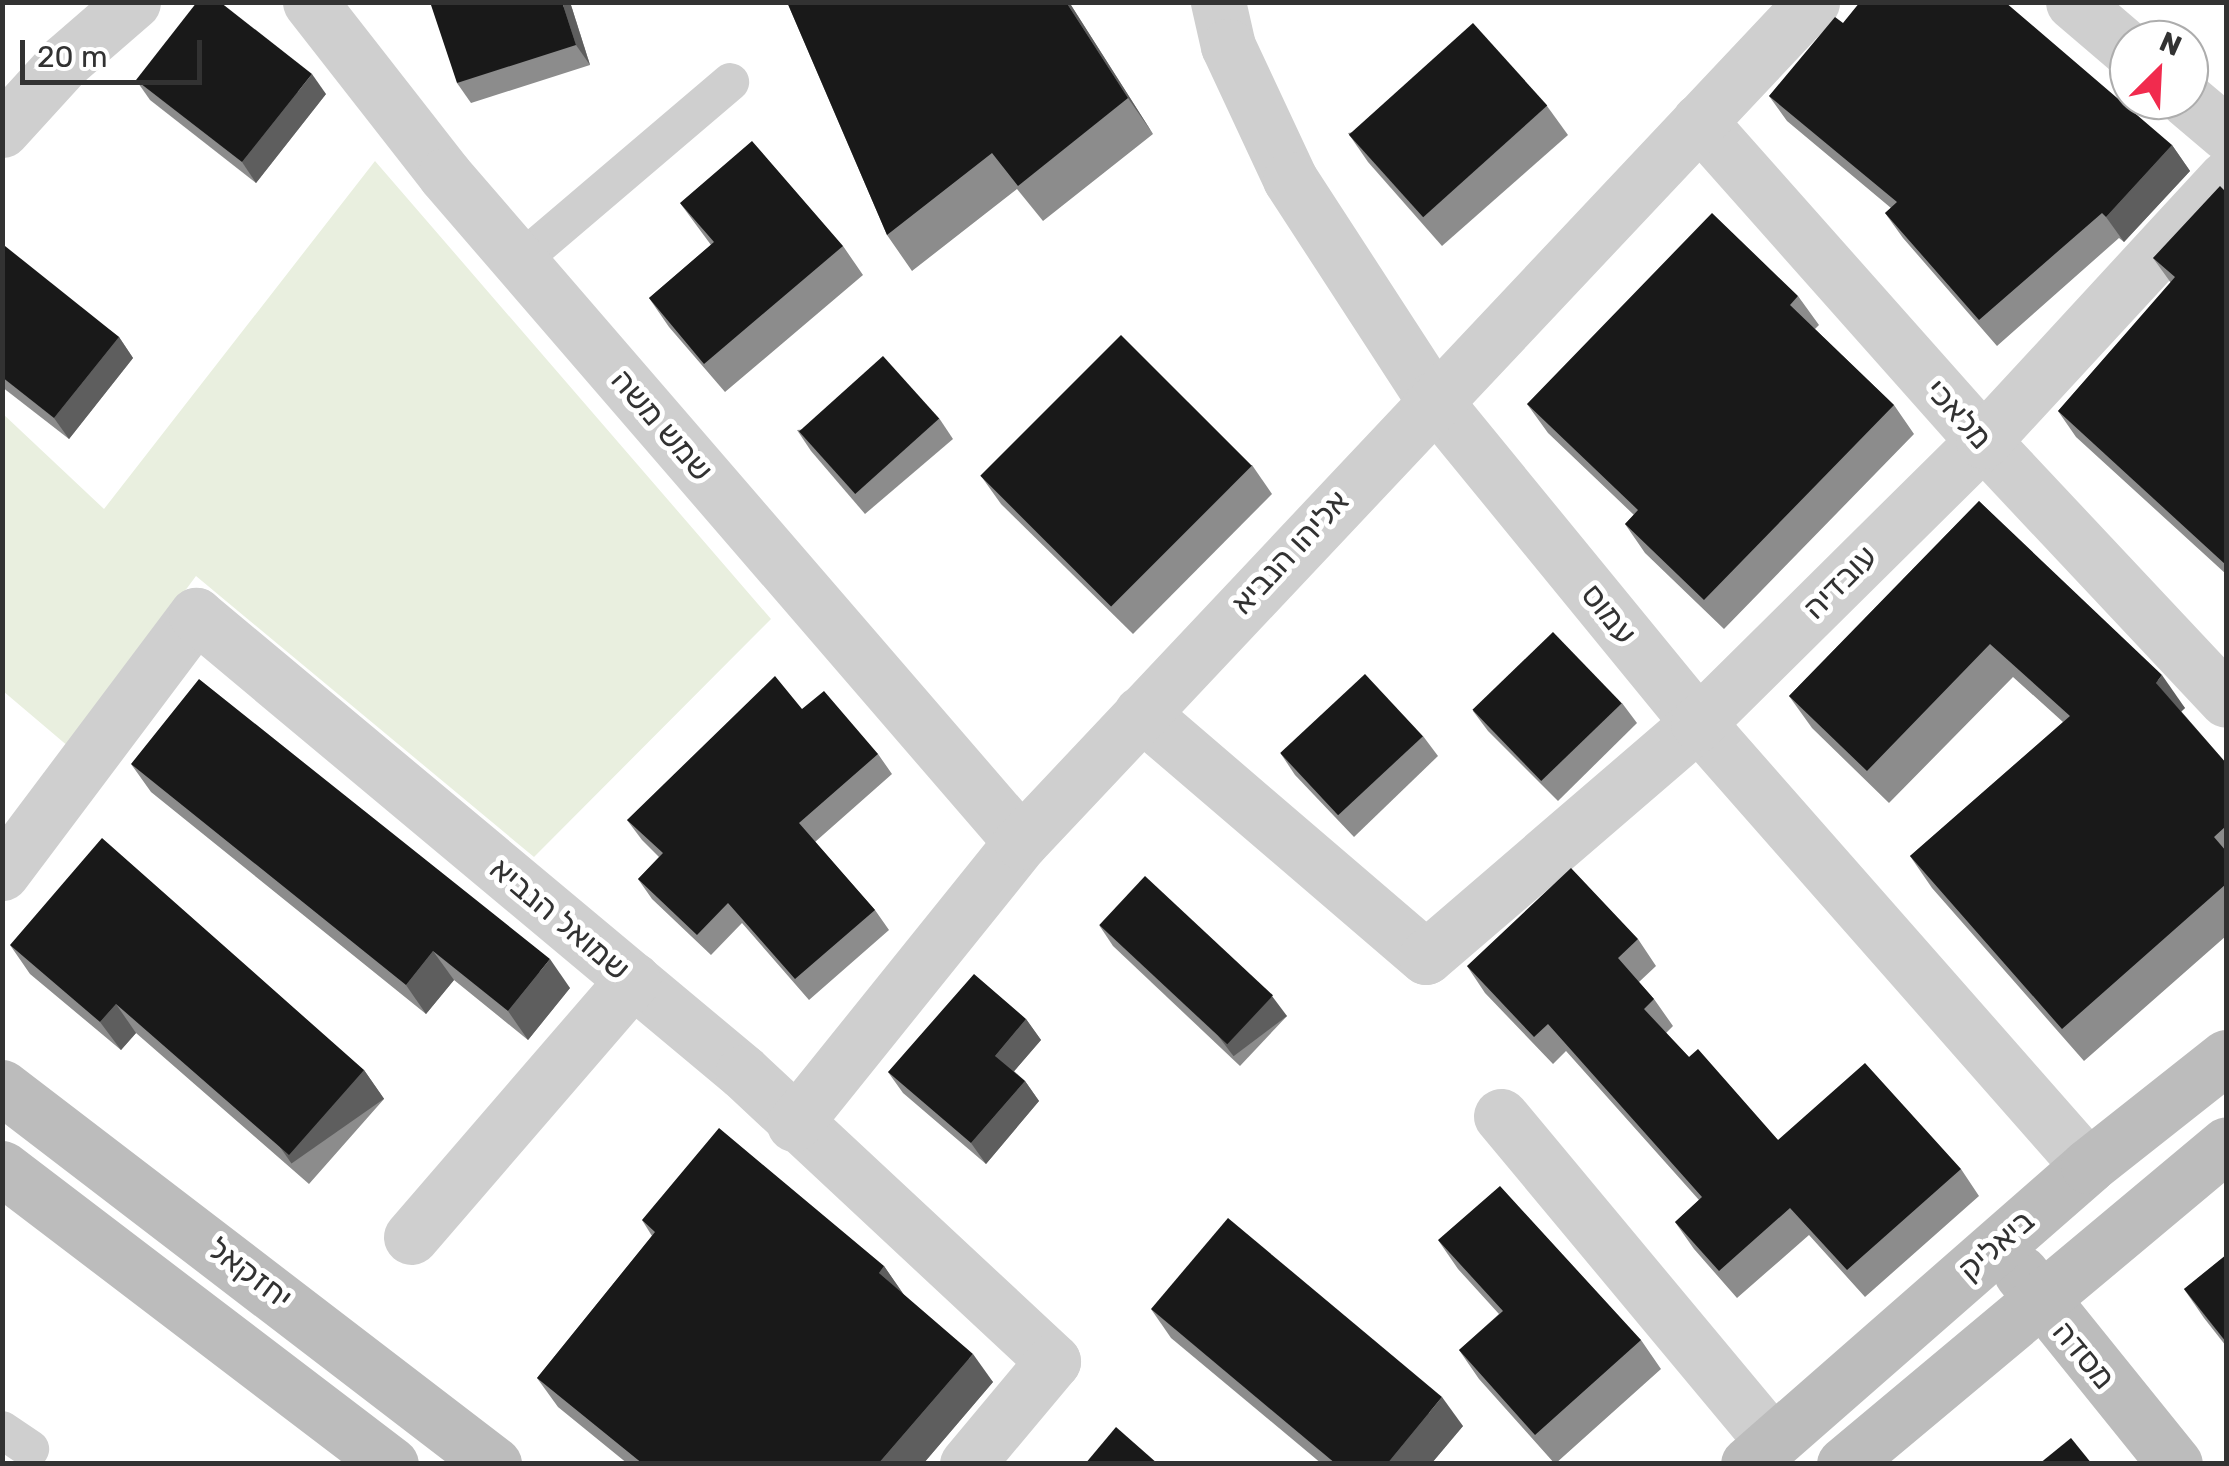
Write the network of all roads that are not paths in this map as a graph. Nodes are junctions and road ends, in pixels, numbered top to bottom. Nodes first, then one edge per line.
1 (132, 2) edge
2 (310, 2) edge
3 (1218, 2) edge
4 (1812, 2) edge
5 (2073, 2) edge
6 (2109, 33) edge
7 (730, 82) dead end
8 (1699, 121) junction
9 (2, 130) edge
10 (2226, 178) edge
11 (520, 262) junction
12 (1433, 400) junction
13 (1982, 441) junction
14 (2226, 700) edge
15 (1141, 713) junction
16 (1698, 723) junction
17 (1021, 842) junction
18 (2, 873) edge
19 (633, 980) junction
20 (2226, 1057) edge
21 (2, 1087) edge
22 (1500, 1116) dead end
23 (794, 1124) junction
24 (2226, 1145) edge
25 (2088, 1166) junction
26 (2, 1168) edge
27 (411, 1236) dead end
28 (2000, 1242) junction
29 (2041, 1302) junction
30 (1760, 1452) edge
31 (389, 1463) edge
32 (494, 1464) edge
33 (967, 1464) edge
34 (1844, 1464) edge
35 (2175, 1464) edge

1 - 9 street
2 - 11 street, שמש משה
3 - 12 street, עמוס
4 - 8 street, אליהו הנביא
5 - 6 street
7 - 11 lane
8 - 12 street, אליהו הנביא
8 - 13 street, מלאכי
10 - 13 street, עובדיה
11 - 17 street, שמש משה
12 - 15 street, אליהו הנביא
12 - 16 street, עמוס
13 - 14 street, מלאכי
13 - 16 street, עובדיה
15 - 16 street, עובדיה
15 - 17 street, אליהו הנביא
16 - 25 street, עמוס
17 - 23 street, אליהו הנביא
18 - 19 street, שמואל הנביא
19 - 23 street, שמואל הנביא
19 - 27 street
20 - 25 street, ביאליק
21 - 32 street, יחזקאל
22 - 30 street, ביאליק
23 - 33 street, שמואל הנביא
24 - 29 street
25 - 28 street, ביאליק
26 - 31 street, יחזקאל
28 - 29 street, מסדה
28 - 30 street, ביאליק
29 - 34 street
29 - 35 street, מסדה

